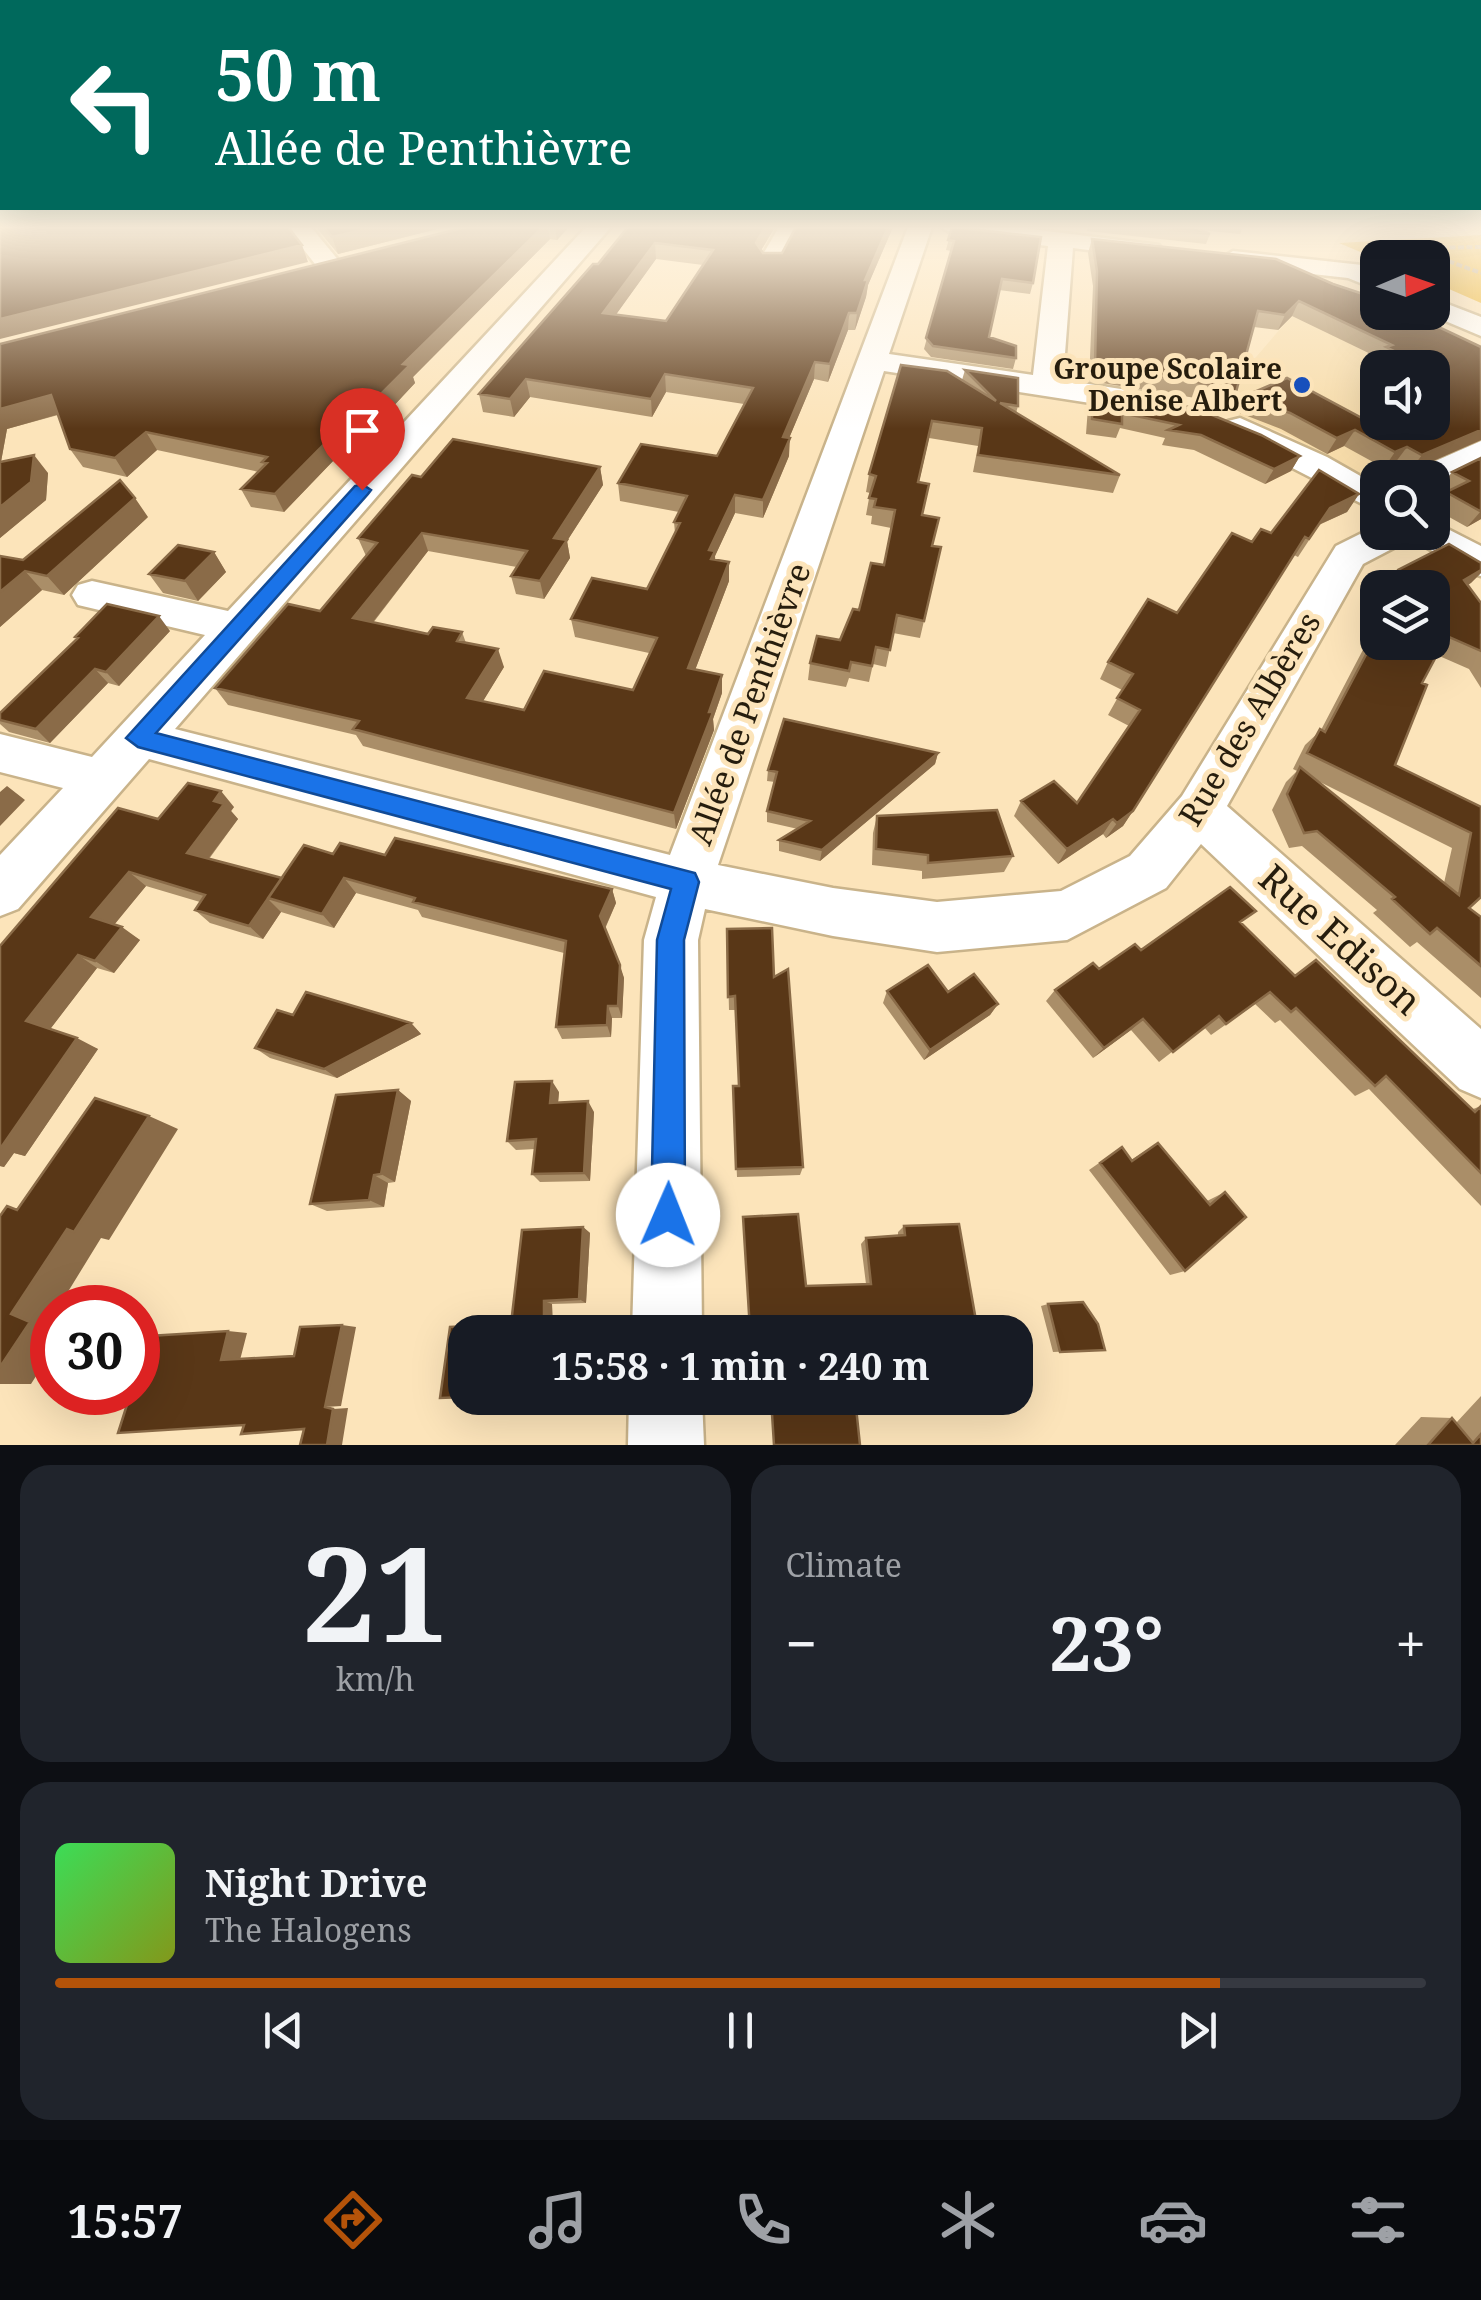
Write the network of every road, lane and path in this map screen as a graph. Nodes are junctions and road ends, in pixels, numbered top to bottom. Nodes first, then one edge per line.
1 (538, 294) edge
2 (895, 294) edge
3 (1056, 294) edge
4 (1450, 320) edge
5 (1481, 327) edge
6 (1448, 330) edge
7 (1481, 352) edge
8 (870, 360) junction
9 (1047, 386) junction
10 (1178, 408) edge
11 (1214, 418) edge
12 (1481, 451) edge
13 (1450, 466) edge
14 (1360, 491) edge
15 (1450, 544) edge
16 (1360, 549) edge
17 (1481, 562) edge
18 (92, 596) dead end
19 (237, 628) junction
20 (138, 738) junction
21 (0, 752) edge
22 (102, 779) junction
23 (1199, 812) junction
24 (686, 882) junction
25 (0, 892) edge
26 (1481, 1068) edge
27 (667, 1315) edge
28 (666, 1415) edge
29 (666, 1445) edge

1 - 19 street
2 - 8 street, Allée de Penthièvre
3 - 9 street
4 - 5 street
6 - 7 street
8 - 9 street
8 - 24 street, Allée de Penthièvre
9 - 10 street
11 - 14 street
12 - 13 street
15 - 17 street
16 - 23 street, Rue des Albères
18 - 19 street
19 - 20 street
20 - 22 street
20 - 24 street, Allée de Penthièvre
21 - 22 street
22 - 25 street
23 - 24 street, Rue des Albères
23 - 26 street, Rue Edison
24 - 27 street
28 - 29 street

